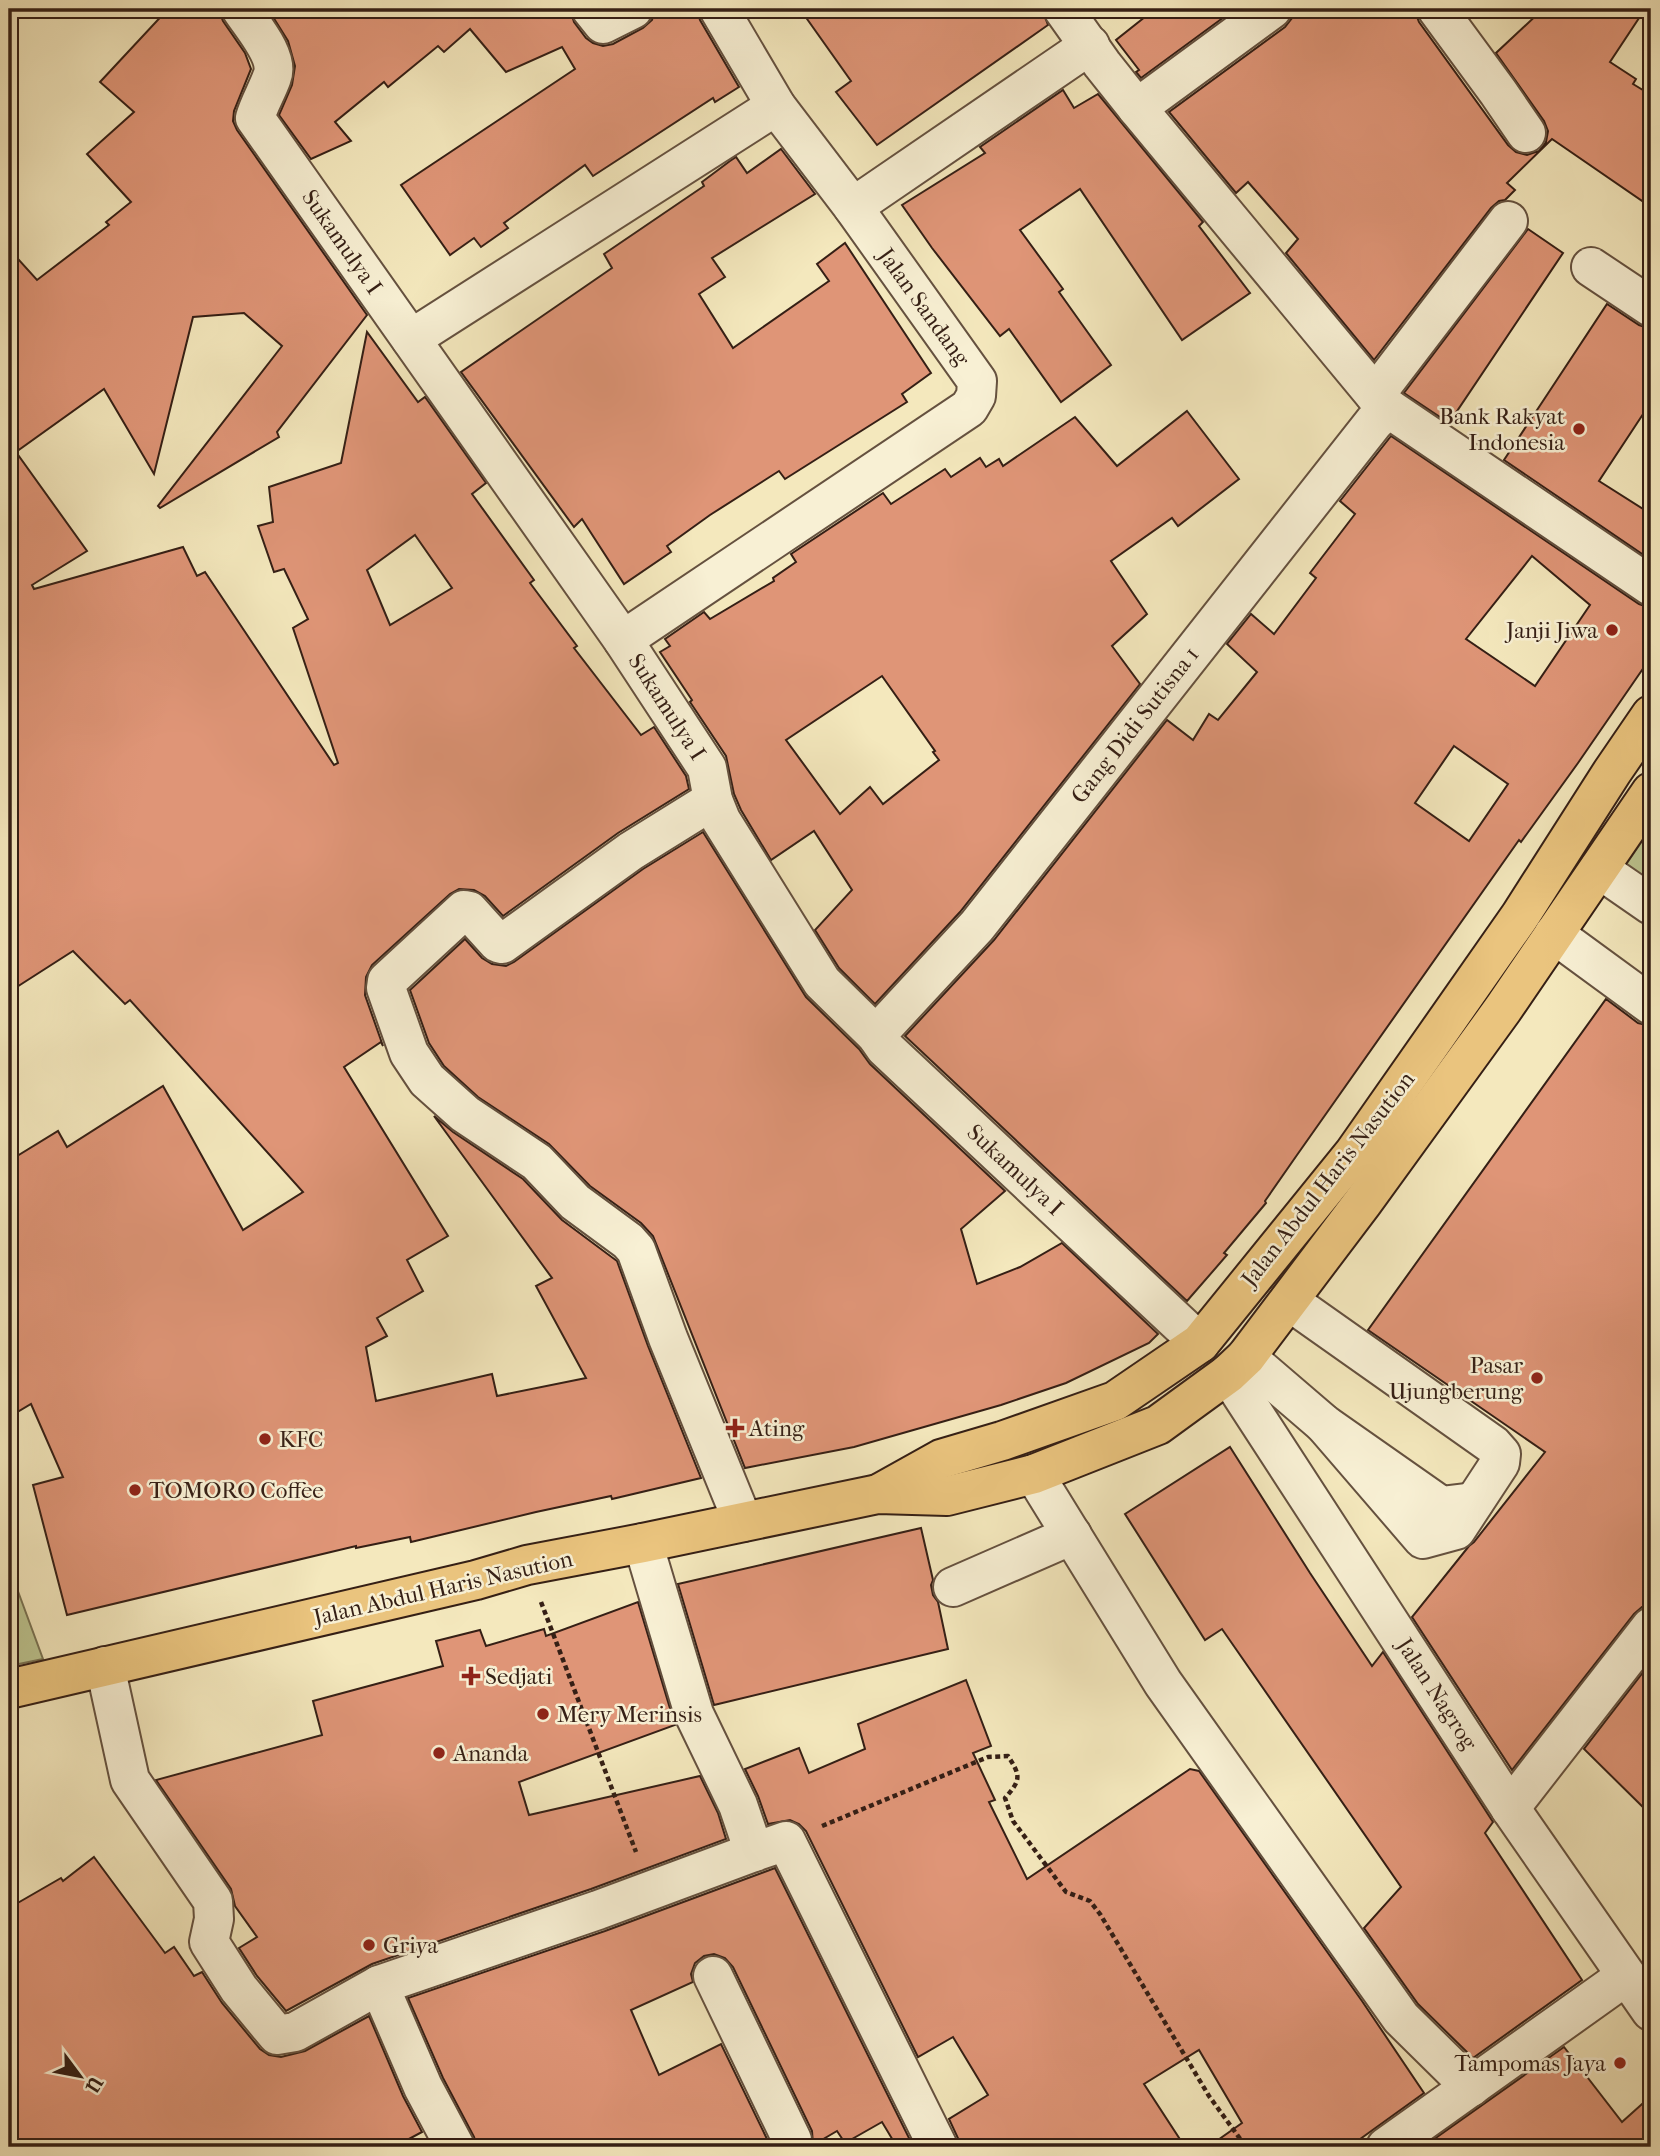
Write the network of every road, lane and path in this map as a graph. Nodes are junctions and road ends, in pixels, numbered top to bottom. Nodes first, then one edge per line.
1 (241, 9) edge
2 (591, 9) edge
3 (633, 9) edge
4 (719, 9) edge
5 (1063, 9) edge
6 (1272, 9) edge
7 (1437, 9) edge
8 (1090, 45) junction
9 (776, 106) junction
10 (1137, 108) junction
11 (1526, 133) dead end
12 (853, 207) junction
13 (1508, 221) dead end
14 (1591, 267) dead end
15 (1651, 307) edge
16 (411, 339) junction
17 (1382, 402) junction
18 (1651, 586) edge
19 (623, 640) junction
20 (1651, 715) edge
21 (1651, 792) edge
22 (713, 800) junction
23 (1599, 869) junction
24 (1651, 905) edge
25 (1554, 934) junction
26 (1651, 1005) edge
27 (876, 1035) junction
28 (1289, 1301) junction
29 (1200, 1343) junction
30 (1237, 1366) junction
31 (1034, 1474) junction
32 (878, 1494) junction
33 (743, 1522) junction
34 (1072, 1535) junction
35 (643, 1543) junction
36 (527, 1565) junction
37 (953, 1587) dead end
38 (1650, 1632) edge
39 (105, 1666) junction
40 (9, 1689) edge
41 (1510, 1808) junction
42 (770, 1846) junction
43 (650, 1890) junction
44 (713, 1976) dead end
45 (1626, 1976) junction
46 (380, 1985) junction
47 (1651, 2011) edge
48 (1471, 2087) junction
49 (455, 2147) edge
50 (789, 2147) edge
51 (938, 2147) edge
52 (1246, 2147) edge
53 (1386, 2147) edge

1 - 16 street, Sukamulya I
2 - 3 street
4 - 9 street, Jalan Sandang
5 - 8 street
6 - 10 street
7 - 11 street
8 - 10 street
8 - 12 street
9 - 12 street, Jalan Sandang
9 - 16 street
10 - 17 street
12 - 19 street, Jalan Sandang
13 - 17 street, Gang Didi Sutisna 1
14 - 15 street
16 - 19 street, Sukamulya I
17 - 18 street
17 - 27 street, Gang Didi Sutisna 1
19 - 22 street, Sukamulya I
20 - 29 highway, Jalan Abdul Haris Nasution
21 - 23 highway, Jalan Abdul Haris Nasution
22 - 27 street, Sukamulya I
22 - 33 street
23 - 24 street
23 - 25 highway, Jalan Abdul Haris Nasution
25 - 26 street
25 - 28 highway, Jalan Abdul Haris Nasution
27 - 29 street, Sukamulya I
28 - 30 highway, Jalan Abdul Haris Nasution
28 - 30 street
29 - 32 highway, Jalan Abdul Haris Nasution
30 - 31 highway, Jalan Abdul Haris Nasution
30 - 41 street, Jalan Nagrog
31 - 32 highway, Jalan Abdul Haris Nasution
31 - 34 street
32 - 33 highway, Jalan Abdul Haris Nasution
33 - 35 highway, Jalan Abdul Haris Nasution
34 - 37 street
34 - 48 street
35 - 36 highway, Jalan Abdul Haris Nasution
35 - 42 street
36 - 39 highway, Jalan Abdul Haris Nasution
36 - 43 path
38 - 41 street
39 - 40 highway, Jalan Abdul Haris Nasution
39 - 46 street
41 - 45 street, Jalan Nagrog
42 - 43 street
42 - 51 street
42 - 52 path
43 - 46 street
44 - 50 street
45 - 47 street, Jalan Nagrog
45 - 48 street
46 - 49 street
48 - 53 street

